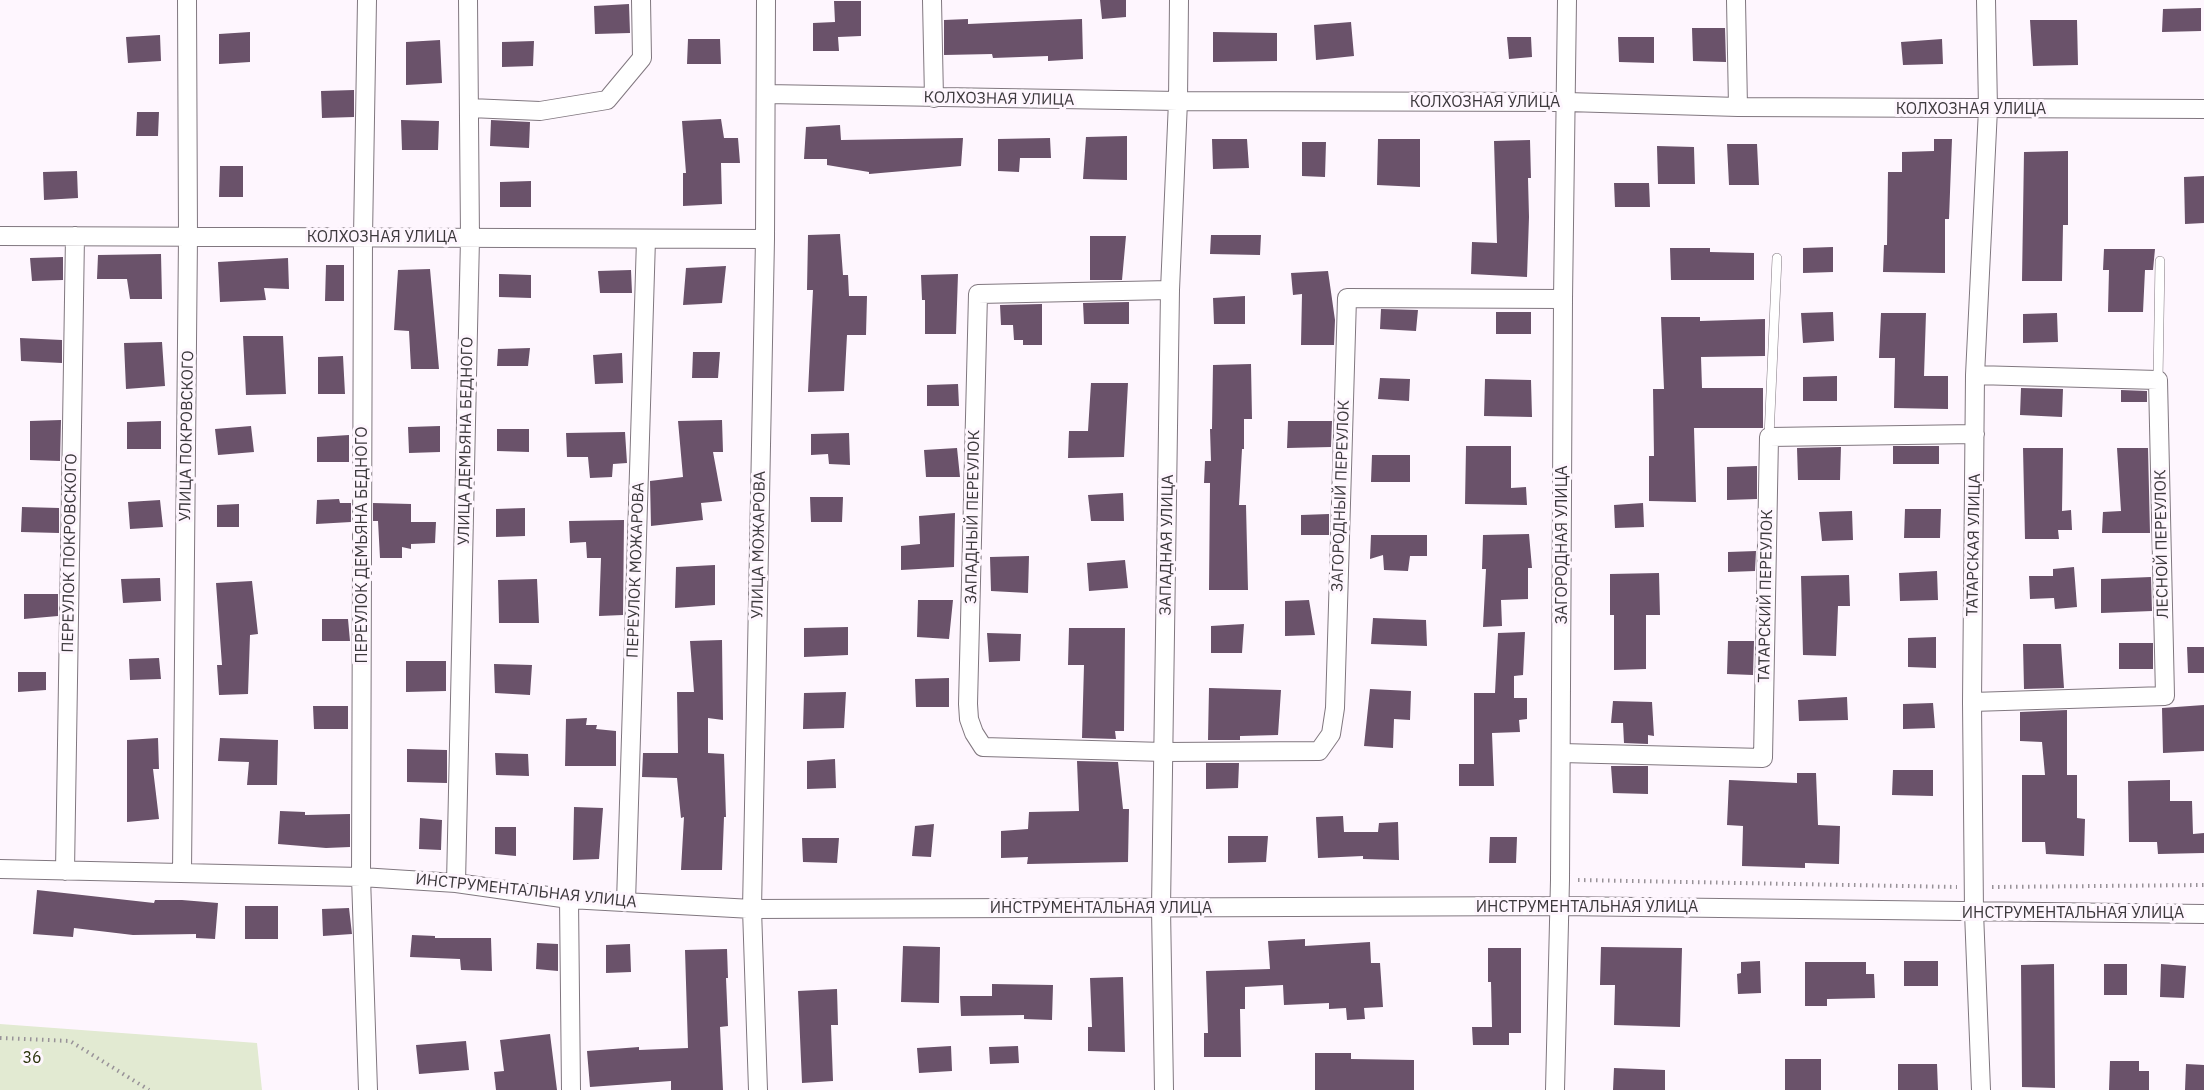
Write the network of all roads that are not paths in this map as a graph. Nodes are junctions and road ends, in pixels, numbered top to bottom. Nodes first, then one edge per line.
1 (187, 0) edge
2 (367, 0) edge
3 (468, 0) edge
4 (641, 0) edge
5 (766, 0) edge
6 (932, 0) edge
7 (1179, 0) edge
8 (1567, 0) edge
9 (1736, 0) edge
10 (1986, 0) edge
11 (766, 94) junction
12 (934, 98) junction
13 (1178, 101) junction
14 (1566, 102) junction
15 (1738, 107) junction
16 (470, 108) junction
17 (1988, 109) junction
18 (2204, 109) edge
19 (0, 236) edge
20 (75, 236) junction
21 (188, 236) junction
22 (363, 237) junction
23 (470, 238) junction
24 (646, 239) junction
25 (765, 239) junction
26 (1777, 258) dead end
27 (2160, 261) dead end
28 (1170, 290) junction
29 (1563, 299) junction
30 (1975, 375) junction
31 (2158, 380) junction
32 (1975, 434) junction
33 (1769, 437) junction
34 (1972, 702) junction
35 (1164, 752) junction
36 (1561, 753) junction
37 (0, 869) edge
38 (65, 871) junction
39 (182, 872) junction
40 (361, 877) junction
41 (456, 883) junction
42 (569, 899) junction
43 (626, 902) junction
44 (1559, 906) junction
45 (1161, 908) junction
46 (752, 909) junction
47 (1974, 912) junction
48 (2204, 914) edge
49 (368, 1090) edge
50 (571, 1090) edge
51 (758, 1090) edge
52 (1164, 1090) edge
53 (1555, 1090) edge
54 (1981, 1090) edge

1 - 21 street, УЛИЦА ПОКРОВСКОГО
2 - 22 street, ПЕРЕУЛОК ДЕМЬЯНА БЕДНОГО
3 - 16 street, УЛИЦА ДЕМЬЯНА БЕДНОГО
4 - 16 street
5 - 11 street, УЛИЦА МОЖАРОВА
6 - 12 street
7 - 13 street, ЗАПАДНАЯ УЛИЦА
8 - 14 street, ЗАГОРОДНАЯ УЛИЦА
9 - 15 street
10 - 17 street, ТАТАРСКАЯ УЛИЦА
11 - 12 street, КОЛХОЗНАЯ УЛИЦА
11 - 25 street, УЛИЦА МОЖАРОВА
12 - 13 street, КОЛХОЗНАЯ УЛИЦА
13 - 14 street, КОЛХОЗНАЯ УЛИЦА
13 - 28 street, ЗАПАДНАЯ УЛИЦА
14 - 15 street, КОЛХОЗНАЯ УЛИЦА
14 - 29 street, ЗАГОРОДНАЯ УЛИЦА
15 - 17 street, КОЛХОЗНАЯ УЛИЦА
16 - 23 street, УЛИЦА ДЕМЬЯНА БЕДНОГО
17 - 18 street, КОЛХОЗНАЯ УЛИЦА
17 - 30 street, ТАТАРСКАЯ УЛИЦА
19 - 20 street, КОЛХОЗНАЯ УЛИЦА
20 - 21 street, КОЛХОЗНАЯ УЛИЦА
20 - 38 street, ПЕРЕУЛОК ПОКРОВСКОГО
21 - 22 street, КОЛХОЗНАЯ УЛИЦА
21 - 39 street, УЛИЦА ПОКРОВСКОГО
22 - 23 street, КОЛХОЗНАЯ УЛИЦА
22 - 40 street, ПЕРЕУЛОК ДЕМЬЯНА БЕДНОГО
23 - 24 street, КОЛХОЗНАЯ УЛИЦА
23 - 41 street, УЛИЦА ДЕМЬЯНА БЕДНОГО
24 - 25 street, КОЛХОЗНАЯ УЛИЦА
24 - 43 street, ПЕРЕУЛОК МОЖАРОВА
25 - 46 street, УЛИЦА МОЖАРОВА
26 - 33 lane
27 - 31 lane
28 - 35 street, ЗАПАДНАЯ УЛИЦА
28 - 35 street, ЗАПАДНЫЙ ПЕРЕУЛОК
29 - 35 street, ЗАГОРОДНЫЙ ПЕРЕУЛОК
29 - 36 street, ЗАГОРОДНАЯ УЛИЦА
30 - 31 street
30 - 32 street, ТАТАРСКАЯ УЛИЦА
31 - 34 street, ЛЕСНОЙ ПЕРЕУЛОК
32 - 33 street
32 - 34 street, ТАТАРСКАЯ УЛИЦА
33 - 36 street, ТАТАРСКИЙ ПЕРЕУЛОК
34 - 47 street, ТАТАРСКАЯ УЛИЦА
35 - 45 street, ЗАПАДНАЯ УЛИЦА
36 - 44 street, ЗАГОРОДНАЯ УЛИЦА
37 - 38 street, ИНСТРУМЕНТАЛЬНАЯ УЛИЦА
38 - 39 street, ИНСТРУМЕНТАЛЬНАЯ УЛИЦА
39 - 40 street, ИНСТРУМЕНТАЛЬНАЯ УЛИЦА
40 - 41 street, ИНСТРУМЕНТАЛЬНАЯ УЛИЦА
40 - 49 street, ПЕРЕУЛОК ДЕМЬЯНА БЕДНОГО
41 - 42 street, ИНСТРУМЕНТАЛЬНАЯ УЛИЦА
42 - 43 street, ИНСТРУМЕНТАЛЬНАЯ УЛИЦА
42 - 50 street
43 - 46 street, ИНСТРУМЕНТАЛЬНАЯ УЛИЦА
44 - 45 street, ИНСТРУМЕНТАЛЬНАЯ УЛИЦА
44 - 47 street, ИНСТРУМЕНТАЛЬНАЯ УЛИЦА
44 - 53 street, ЗАГОРОДНАЯ УЛИЦА
45 - 46 street, ИНСТРУМЕНТАЛЬНАЯ УЛИЦА
45 - 52 street, ЗАПАДНАЯ УЛИЦА
46 - 51 street, УЛИЦА МОЖАРОВА
47 - 48 street, ИНСТРУМЕНТАЛЬНАЯ УЛИЦА
47 - 54 street, ТАТАРСКАЯ УЛИЦА

